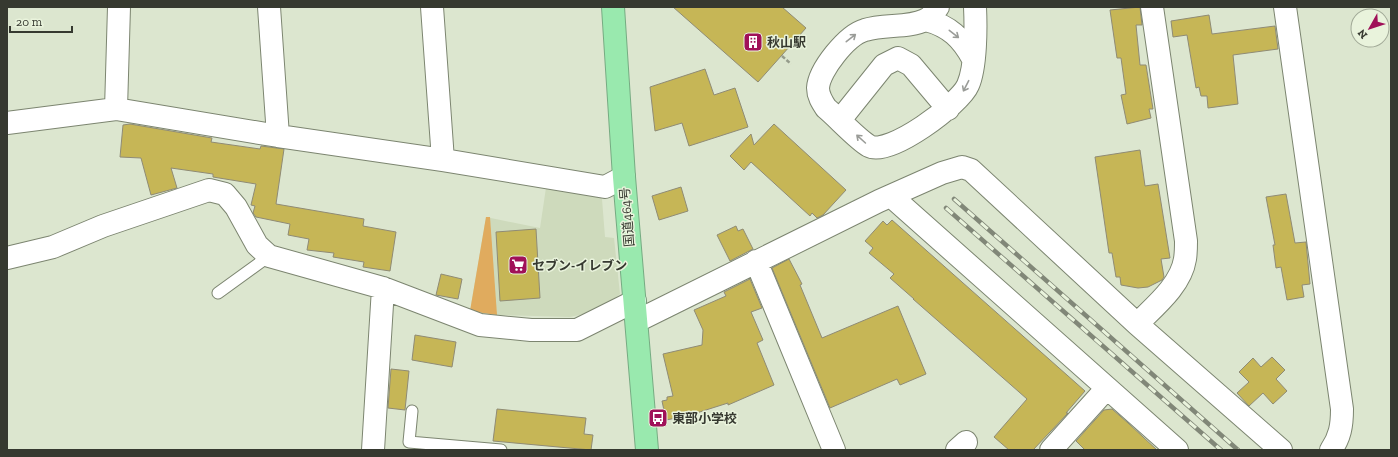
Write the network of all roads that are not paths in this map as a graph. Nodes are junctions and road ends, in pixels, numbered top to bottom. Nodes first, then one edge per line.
1 (119, 7) edge
2 (269, 7) edge
3 (432, 7) edge
4 (613, 7) edge
5 (975, 7) edge
6 (1152, 7) edge
7 (1285, 7) edge
8 (932, 14) edge
9 (973, 59) junction
10 (116, 109) junction
11 (948, 109) junction
12 (840, 120) junction
13 (7, 123) edge
14 (278, 136) junction
15 (443, 160) junction
16 (624, 177) junction
17 (890, 196) junction
18 (269, 256) junction
19 (7, 258) edge
20 (756, 261) junction
21 (382, 288) junction
22 (218, 293) dead end
23 (636, 311) junction
24 (1138, 324) junction
25 (1107, 388) junction
26 (412, 411) dead end
27 (373, 450) edge
28 (501, 450) edge
29 (647, 450) edge
30 (834, 450) edge
31 (1051, 450) edge
32 (1177, 450) edge
33 (1281, 450) edge
34 (1331, 450) edge

1 - 10 street
2 - 14 street
3 - 15 street
4 - 16 highway, 国道464号
5 - 9 street
6 - 24 street
7 - 34 street
8 -> 9 street
12 -> 8 street
9 -> 11 street
10 - 13 street
10 - 14 street
11 -> 12 street
11 - 12 street
14 - 15 street
15 - 16 street
16 - 23 highway, 国道464号
17 - 20 street
17 - 24 street
17 - 25 street
18 - 19 street
18 - 21 street
18 - 22 lane
20 - 23 street
20 - 30 street
21 - 23 street
21 - 27 street
23 - 29 highway, 国道464号
24 - 33 street
25 - 31 street
25 - 32 street
26 - 28 lane

